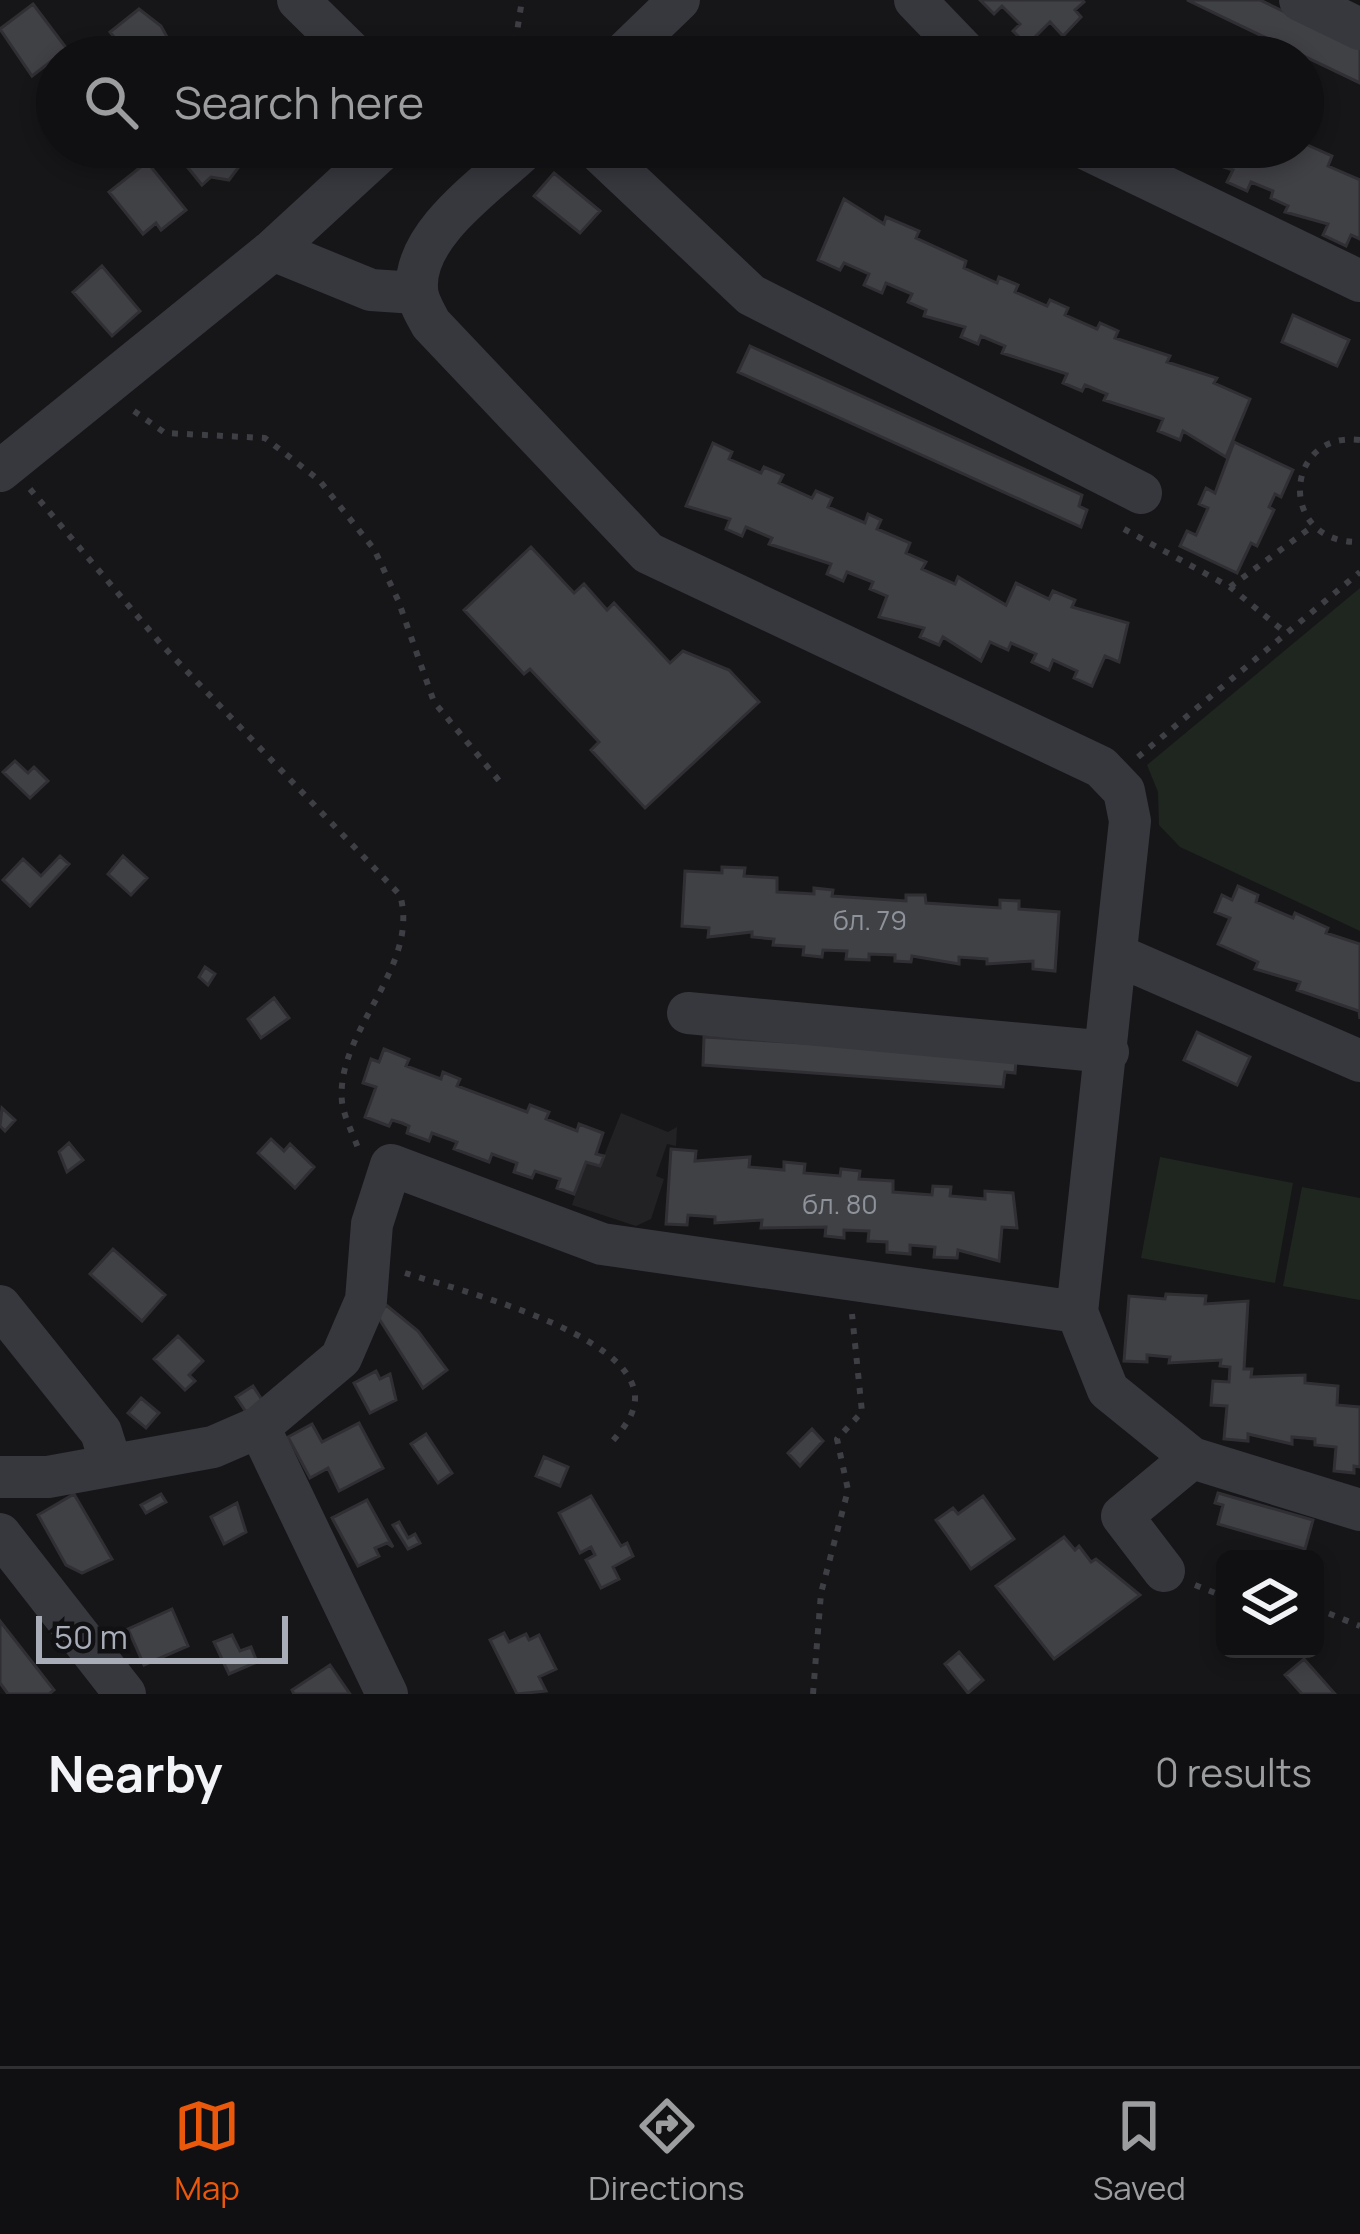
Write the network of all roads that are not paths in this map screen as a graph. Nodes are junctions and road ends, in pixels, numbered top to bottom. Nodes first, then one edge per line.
1 (298, 0) edge
2 (679, 0) edge
3 (916, 0) edge
4 (1300, 0) edge
5 (1360, 29) edge
6 (335, 36) edge
7 (642, 36) edge
8 (950, 36) edge
9 (363, 168) edge
10 (505, 168) edge
11 (615, 168) edge
12 (1126, 168) edge
13 (273, 250) junction
14 (1360, 280) edge
15 (416, 293) junction
16 (5, 467) edge
17 (1142, 494) road end
18 (1119, 956) junction
19 (688, 1012) dead end
20 (1108, 1052) junction
21 (1360, 1061) edge
22 (0, 1306) edge
23 (1077, 1312) junction
24 (259, 1426) junction
25 (1192, 1458) junction
26 (110, 1464) junction
27 (0, 1477) edge
28 (1360, 1510) edge
29 (0, 1534) edge
30 (1164, 1571) dead end
31 (125, 1694) edge
32 (387, 1694) edge

1 - 6 street
2 - 7 street
3 - 8 street
4 - 5 street
9 - 13 street
10 - 15 street
11 - 17 street
12 - 14 street
13 - 15 street
13 - 16 street
15 - 18 street
18 - 20 street
18 - 21 street
19 - 20 street
20 - 23 street
22 - 26 street
23 - 24 street
23 - 25 street
24 - 26 street
24 - 32 street
25 - 28 street
25 - 30 street
26 - 27 street
29 - 31 street

